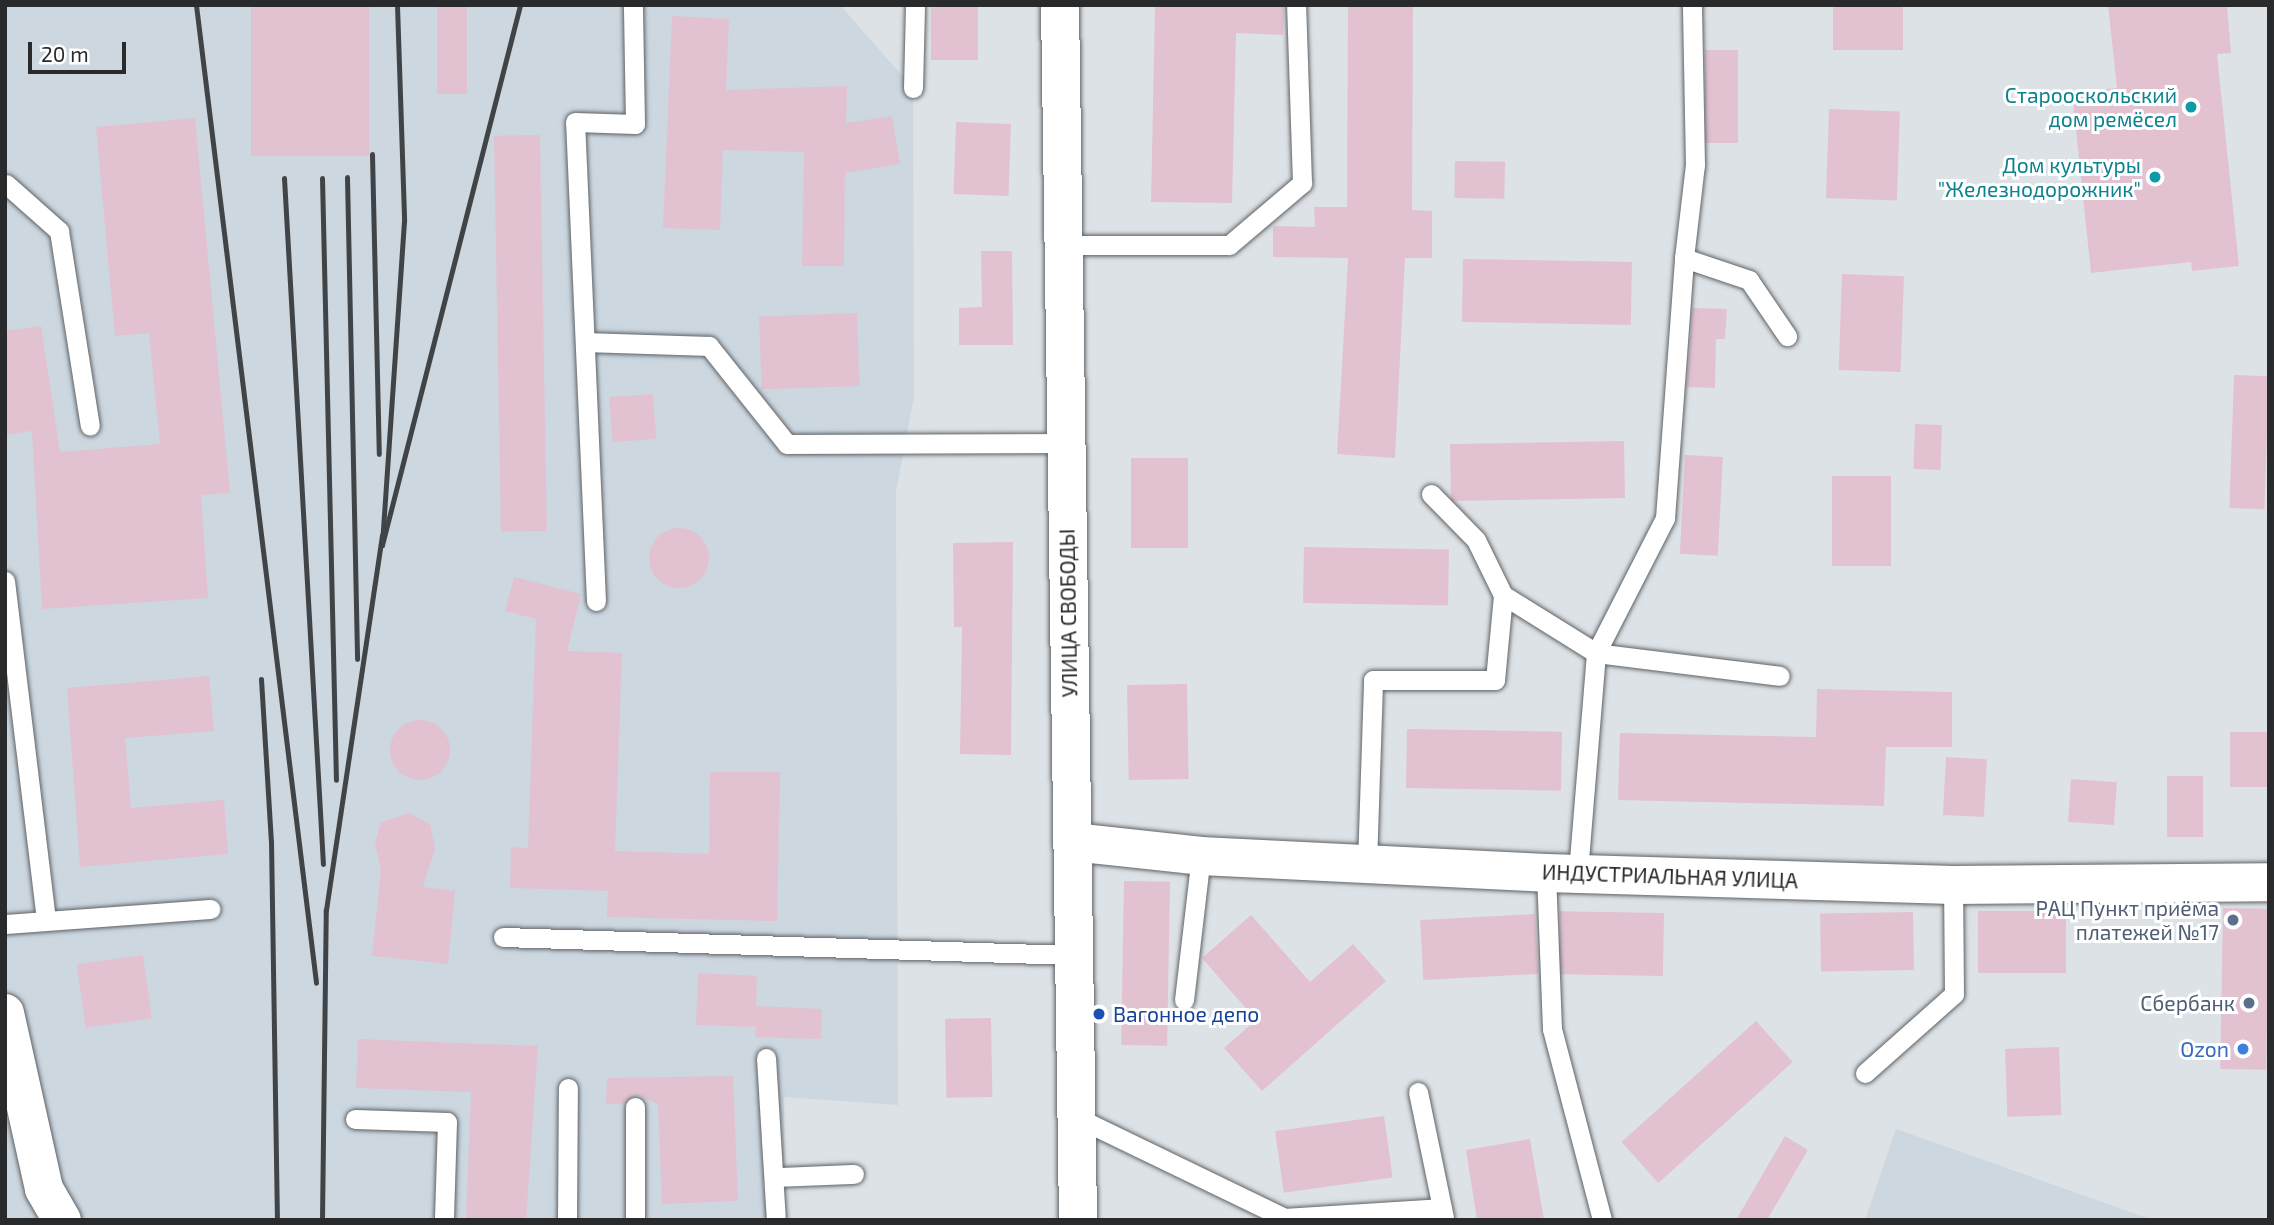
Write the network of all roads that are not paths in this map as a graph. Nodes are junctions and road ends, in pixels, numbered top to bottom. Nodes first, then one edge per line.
1 (633, 5) edge
2 (915, 5) edge
3 (1060, 5) edge
4 (1296, 5) edge
5 (1692, 5) edge
6 (913, 88) dead end
7 (5, 174) edge
8 (6, 186) edge
9 (1062, 245) junction
10 (1684, 258) junction
11 (1787, 336) dead end
12 (585, 342) junction
13 (90, 426) dead end
14 (1064, 443) junction
15 (1431, 494) dead end
16 (5, 581) edge
17 (1503, 595) junction
18 (596, 601) dead end
19 (1596, 653) junction
20 (1780, 676) dead end
21 (1073, 842) junction
22 (1201, 856) junction
23 (1367, 864) junction
24 (1562, 872) junction
25 (2269, 882) edge
26 (1953, 885) junction
27 (209, 909) dead end
28 (46, 921) junction
29 (5, 924) edge
30 (503, 937) dead end
31 (1073, 955) junction
32 (1184, 1000) dead end
33 (5, 1013) edge
34 (765, 1058) dead end
35 (1865, 1073) dead end
36 (568, 1088) dead end
37 (1418, 1092) dead end
38 (635, 1108) dead end
39 (1078, 1118) junction
40 (355, 1119) dead end
41 (854, 1174) dead end
42 (778, 1177) junction
43 (1443, 1214) edge
44 (62, 1220) edge
45 (444, 1220) edge
46 (567, 1220) edge
47 (635, 1220) edge
48 (776, 1220) edge
49 (1078, 1220) edge
50 (1602, 1220) edge

1 - 12 lane
2 - 6 lane
3 - 9 street, УЛИЦА СВОБОДЫ
4 - 9 lane
5 - 10 lane
7 - 8 lane
8 - 13 lane
9 - 14 street, УЛИЦА СВОБОДЫ
10 - 11 lane
10 - 19 lane
12 - 14 lane
12 - 18 lane
14 - 21 street, УЛИЦА СВОБОДЫ
15 - 17 lane
16 - 28 lane
17 - 19 lane
17 - 23 lane
19 - 20 lane
19 - 24 lane
21 - 22 street, ИНДУСТРИАЛЬНАЯ УЛИЦА
21 - 31 street, УЛИЦА СВОБОДЫ
22 - 23 street, ИНДУСТРИАЛЬНАЯ УЛИЦА
22 - 32 lane
23 - 24 street, ИНДУСТРИАЛЬНАЯ УЛИЦА
24 - 26 street, ИНДУСТРИАЛЬНАЯ УЛИЦА
24 - 50 lane
25 - 26 street, ИНДУСТРИАЛЬНАЯ УЛИЦА
26 - 35 lane
27 - 28 lane
28 - 29 lane
30 - 31 lane
31 - 39 street, УЛИЦА СВОБОДЫ
33 - 44 street
34 - 42 lane
36 - 46 lane
37 - 43 lane
38 - 47 lane
39 - 43 lane
39 - 49 street, УЛИЦА СВОБОДЫ
40 - 45 lane
41 - 42 lane
42 - 48 lane

